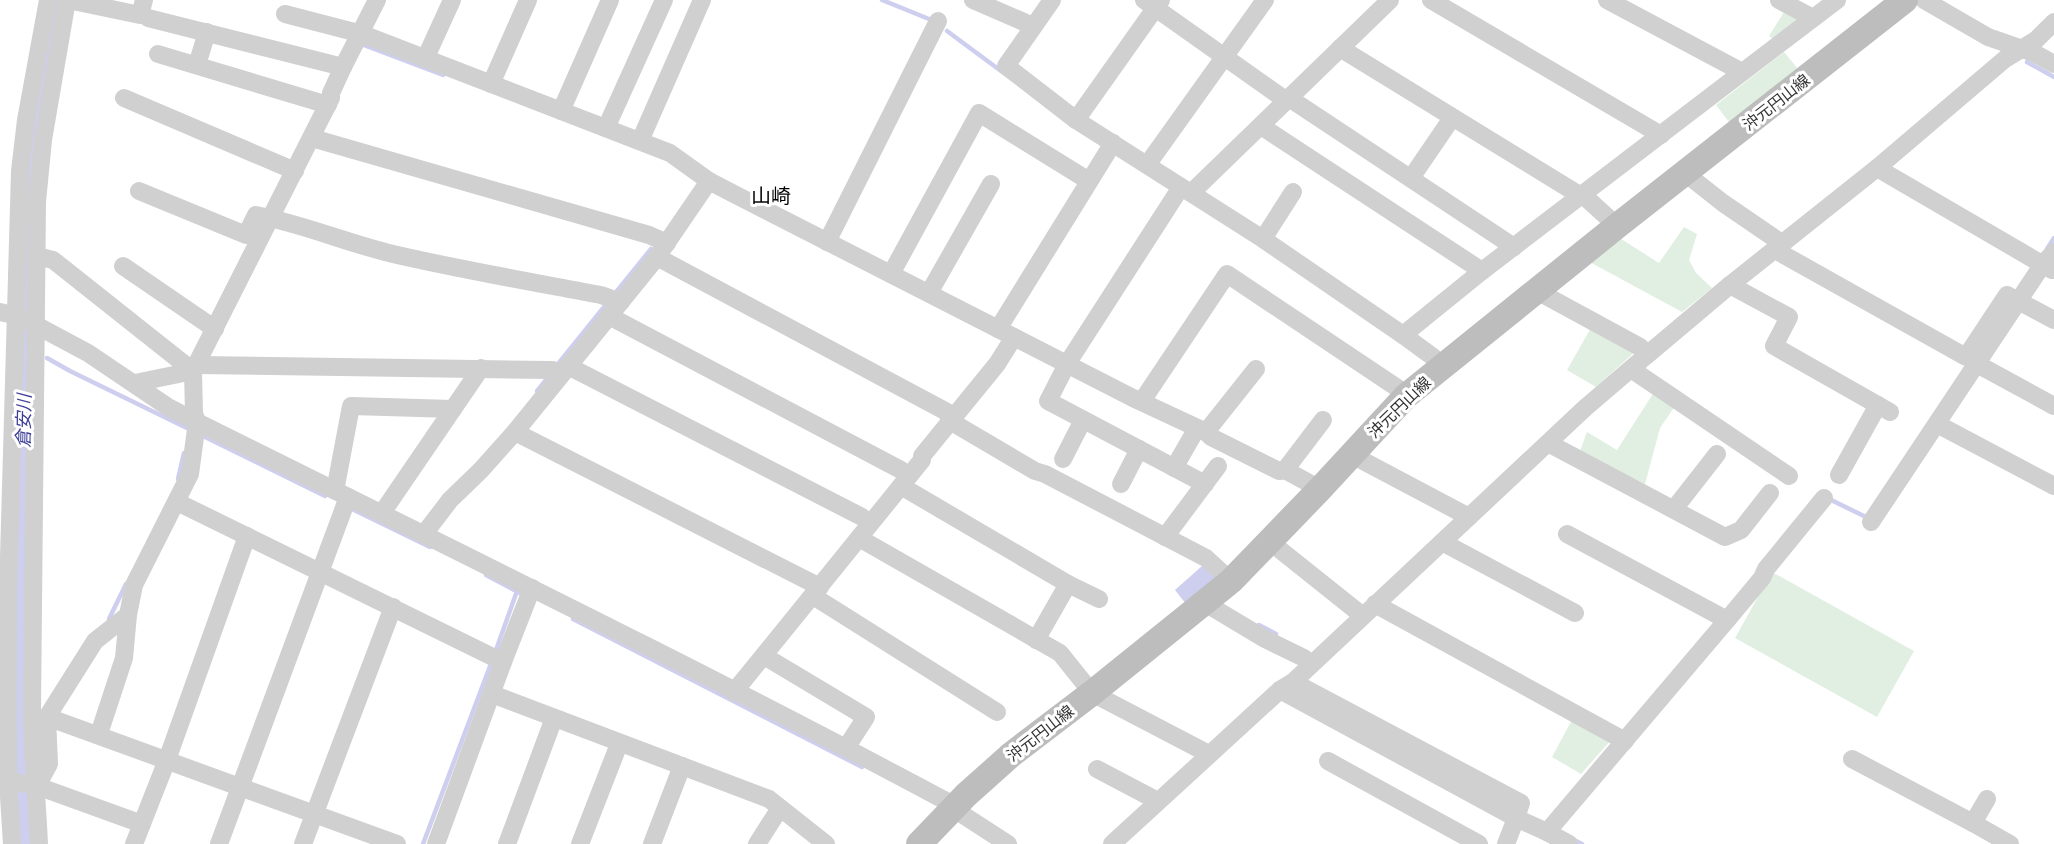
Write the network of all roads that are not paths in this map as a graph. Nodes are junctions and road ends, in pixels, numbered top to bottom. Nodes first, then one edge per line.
1 (48, 0) edge
2 (67, 0) edge
3 (144, 0) edge
4 (365, 0) edge
5 (377, 0) edge
6 (452, 0) edge
7 (528, 0) edge
8 (610, 0) edge
9 (664, 0) edge
10 (702, 0) edge
11 (973, 0) edge
12 (1052, 0) edge
13 (1265, 0) edge
14 (1390, 0) edge
15 (1431, 0) edge
16 (1607, 0) edge
17 (1779, 0) edge
18 (1837, 0) edge
19 (1905, 0) edge
20 (1924, 0) edge
21 (1153, 3) edge
22 (285, 14) dead end
23 (148, 18) dead end
24 (1813, 18) junction
25 (938, 21) dead end
26 (2054, 22) edge
27 (1033, 26) junction
28 (206, 36) junction
29 (356, 37) junction
30 (1340, 48) junction
31 (2021, 48) junction
32 (158, 54) dead end
33 (1224, 56) junction
34 (426, 57) junction
35 (2054, 64) edge
36 (197, 65) junction
37 (340, 66) junction
38 (1742, 72) junction
39 (491, 84) junction
40 (124, 98) dead end
41 (1288, 99) junction
42 (323, 104) junction
43 (561, 111) junction
44 (1452, 118) junction
45 (1076, 120) junction
46 (1261, 126) junction
47 (606, 128) junction
48 (1661, 135) junction
49 (312, 138) junction
50 (640, 141) junction
51 (1113, 143) junction
52 (1147, 165) junction
53 (1877, 168) junction
54 (291, 169) junction
55 (1685, 173) junction
56 (1411, 178) junction
57 (1089, 181) junction
58 (991, 184) dead end
59 (707, 185) junction
60 (1186, 190) junction
61 (139, 191) dead end
62 (1293, 192) dead end
63 (1586, 198) junction
64 (271, 218) junction
65 (1612, 222) junction
66 (1263, 239) junction
67 (827, 242) junction
68 (1778, 243) junction
69 (1514, 246) junction
70 (662, 250) junction
71 (37, 256) junction
72 (2046, 262) edge
73 (123, 266) dead end
74 (1482, 271) junction
75 (891, 274) junction
76 (1730, 285) junction
77 (1537, 291) junction
78 (929, 293) junction
79 (2016, 299) junction
80 (621, 302) junction
81 (609, 316) junction
82 (20, 318) edge
83 (2054, 320) edge
84 (211, 326) junction
85 (1405, 337) junction
86 (1008, 338) junction
87 (1644, 351) junction
88 (1437, 362) junction
89 (1977, 364) junction
90 (481, 368) junction
91 (1065, 368) junction
92 (190, 369) junction
93 (1256, 369) dead end
94 (1631, 369) junction
95 (565, 370) junction
96 (135, 383) junction
97 (1401, 392) junction
98 (1142, 401) junction
99 (2054, 406) edge
100 (453, 409) junction
101 (949, 417) junction
102 (1083, 420) junction
103 (1323, 420) dead end
104 (197, 422) junction
105 (1937, 424) junction
106 (514, 432) junction
107 (1197, 432) junction
108 (1548, 443) junction
109 (1139, 449) junction
110 (1717, 454) dead end
111 (1352, 455) junction
112 (1063, 459) dead end
113 (1218, 466) dead end
114 (1174, 468) junction
115 (1285, 470) junction
116 (1839, 475) dead end
117 (1789, 476) dead end
118 (901, 478) junction
119 (1121, 484) dead end
120 (1205, 484) junction
121 (1314, 485) junction
122 (2054, 486) edge
123 (1770, 494) dead end
124 (1824, 498) dead end
125 (343, 499) junction
126 (177, 502) junction
127 (1674, 509) junction
128 (382, 513) junction
129 (1465, 515) junction
130 (862, 517) dead end
131 (1871, 522) dead end
132 (424, 534) junction
133 (1567, 534) dead end
134 (247, 536) junction
135 (1166, 537) junction
136 (860, 538) junction
137 (1269, 541) junction
138 (1442, 542) junction
139 (320, 572) junction
140 (1226, 576) junction
141 (1068, 584) junction
142 (532, 588) junction
143 (815, 588) junction
144 (1099, 599) dead end
145 (1205, 603) junction
146 (393, 607) junction
147 (1364, 611) junction
148 (1575, 613) dead end
149 (128, 615) junction
150 (1723, 617) junction
151 (1036, 640) junction
152 (764, 656) junction
153 (497, 658) junction
154 (1307, 662) junction
155 (1286, 686) junction
156 (1088, 688) junction
157 (734, 692) junction
158 (492, 694) junction
159 (997, 712) dead end
160 (47, 717) junction
161 (554, 718) junction
162 (99, 734) junction
163 (1620, 739) junction
164 (619, 744) junction
165 (846, 748) junction
166 (1206, 754) junction
167 (1852, 759) dead end
168 (167, 760) junction
169 (1328, 761) dead end
170 (682, 766) junction
171 (1097, 769) dead end
172 (17, 783) edge
173 (240, 787) junction
174 (1986, 799) dead end
175 (1154, 800) junction
176 (950, 804) junction
177 (780, 808) junction
178 (315, 813) junction
179 (1516, 818) junction
180 (142, 824) junction
181 (1973, 824) junction
182 (1547, 832) junction
183 (12, 844) edge
184 (39, 844) edge
185 (134, 844) edge
186 (219, 844) edge
187 (303, 844) edge
188 (397, 844) edge
189 (436, 844) edge
190 (507, 844) edge
191 (580, 844) edge
192 (652, 844) edge
193 (758, 844) edge
194 (826, 844) edge
195 (919, 844) edge
196 (1008, 844) edge
197 (1112, 844) edge
198 (1479, 844) edge
199 (1506, 844) edge
200 (1569, 844) edge
201 (2010, 844) edge

1 - 82 street
2 - 3 street
2 - 71 street
4 - 29 street
5 - 29 street
6 - 34 street
7 - 39 street
8 - 43 street
9 - 47 street
10 - 50 street
11 - 27 street
12 - 27 street
13 - 33 street
14 - 30 street
15 - 48 street
16 - 38 street
17 - 24 street
18 - 24 street
19 - 55 main road, 沖元円山線
20 - 31 street
21 - 33 street
21 - 45 street
22 - 29 street
23 - 28 street
24 - 38 street
25 - 67 street
26 - 31 street
27 - 45 street
28 - 36 street
28 - 37 street
29 - 34 street
29 - 37 street
30 - 41 street
30 - 44 street
31 - 35 street
31 - 53 street
32 - 36 street
33 - 41 street
33 - 52 street
34 - 39 street
36 - 42 street
37 - 42 street
38 - 48 street
39 - 43 street
40 - 54 street
41 - 46 street
41 - 56 street
42 - 49 street
43 - 47 street
44 - 56 street
44 - 63 street
45 - 51 street
46 - 60 street
46 - 74 street
47 - 50 street
48 - 63 street
49 - 54 street
49 - 70 street
50 - 59 street
51 - 52 street
51 - 57 street
52 - 60 street
53 - 68 street
53 - 72 street
54 - 64 street
55 - 65 main road, 沖元円山線
55 - 68 street
56 - 69 street
57 - 75 street
57 - 86 street
58 - 78 street
59 - 67 street
59 - 70 street
60 - 66 street
60 - 91 street
61 - 64 street
62 - 66 street
63 - 65 street
63 - 69 street
64 - 80 street
64 - 84 street
65 - 77 main road, 沖元円山線
66 - 85 street
67 - 75 street
68 - 76 street
68 - 79 street
69 - 74 street
70 - 80 street
70 - 101 street
71 - 82 street
71 - 92 street
72 - 79 street
73 - 84 street
74 - 85 street
75 - 78 street
76 - 87 street
76 - 116 street
77 - 87 street
77 - 88 main road, 沖元円山線
78 - 86 street
79 - 83 street
79 - 89 street
80 - 81 street
81 - 95 street
81 - 118 street
82 - 96 street
82 - 172 street
82 - 172 street
84 - 92 street
85 - 88 street
86 - 91 street
86 - 101 street
87 - 94 street
88 - 97 main road, 沖元円山線
89 - 99 street
89 - 105 street
90 - 92 street
90 - 95 street
90 - 100 street
91 - 98 street
91 - 102 street
92 - 96 street
92 - 104 street
93 - 107 street
94 - 108 street
94 - 117 street
95 - 106 street
95 - 130 street
96 - 104 street
97 - 98 street
97 - 111 main road, 沖元円山線
98 - 107 street
100 - 125 street
100 - 128 street
101 - 118 street
101 - 135 street
102 - 109 street
102 - 112 street
103 - 115 street
104 - 125 street
104 - 126 street
105 - 122 street
105 - 131 street
106 - 132 street
106 - 143 street
107 - 114 street
107 - 115 street
108 - 127 street
108 - 129 street
109 - 114 street
109 - 119 street
110 - 127 street
111 - 121 main road, 沖元円山線
111 - 129 street
113 - 120 street
114 - 120 street
115 - 121 street
118 - 136 street
118 - 141 street
120 - 135 street
121 - 137 main road, 沖元円山線
123 - 127 street
124 - 150 street
125 - 128 street
125 - 139 street
126 - 134 street
126 - 149 street
128 - 132 street
129 - 138 street
132 - 142 street
133 - 150 street
134 - 139 street
134 - 168 street
135 - 140 street
136 - 143 street
136 - 151 street
137 - 140 main road, 沖元円山線
137 - 147 street
138 - 147 street
138 - 148 street
139 - 146 street
139 - 173 street
140 - 145 main road, 沖元円山線
141 - 144 street
141 - 151 street
142 - 153 street
142 - 157 street
143 - 152 street
143 - 159 street
145 - 154 street
145 - 156 main road, 沖元円山線
146 - 153 street
146 - 178 street
147 - 154 street
147 - 163 street
149 - 160 street
149 - 162 street
150 - 163 street
151 - 156 street
152 - 157 street
152 - 165 street
153 - 158 street
154 - 155 street
155 - 166 street
155 - 179 street
156 - 166 street
156 - 176 main road, 沖元円山線
157 - 165 street
158 - 161 street
158 - 189 street
160 - 162 street
160 - 172 street
161 - 164 street
161 - 190 street
162 - 168 street
163 - 182 street
164 - 170 street
164 - 191 street
165 - 176 street
166 - 175 street
167 - 181 street
168 - 173 street
168 - 180 street
169 - 198 street
170 - 177 street
170 - 192 street
171 - 175 street
172 - 180 street
172 - 183 street
172 - 184 street
173 - 178 street
173 - 186 street
174 - 181 street
175 - 197 street
176 - 195 main road, 沖元円山線
176 - 196 street
177 - 193 street
177 - 194 street
178 - 187 street
178 - 188 street
179 - 182 street
179 - 199 street
180 - 185 street
181 - 201 street
182 - 200 street

